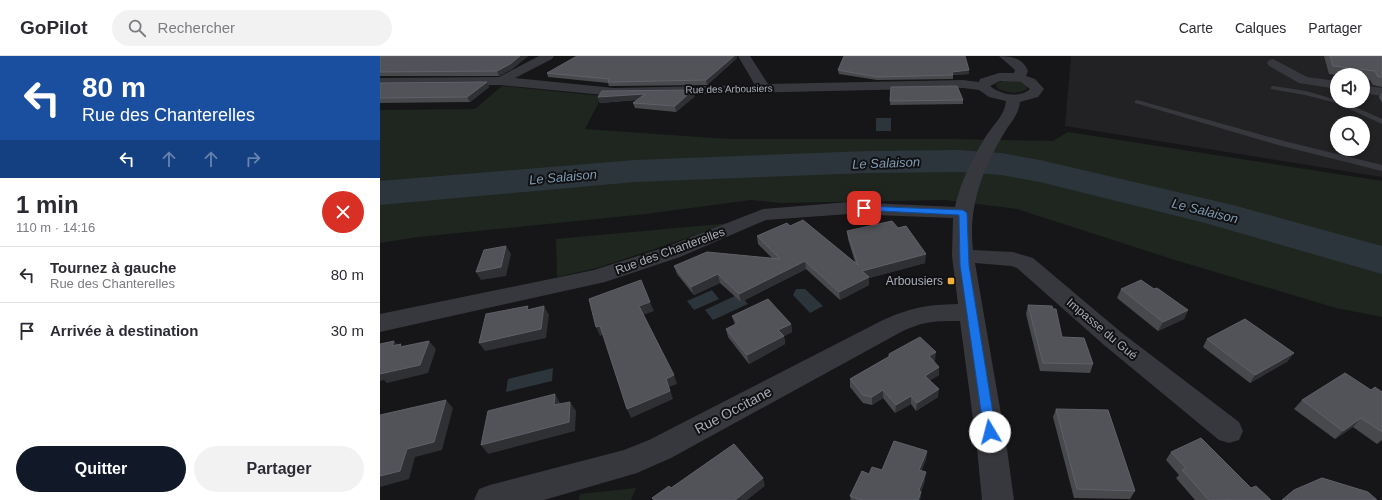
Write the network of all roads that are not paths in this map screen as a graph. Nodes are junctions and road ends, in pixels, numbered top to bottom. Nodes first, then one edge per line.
1 (548, 56) edge
2 (744, 56) edge
3 (1005, 56) edge
4 (1273, 63) dead end
5 (1018, 78) junction
6 (1304, 80) junction
7 (501, 81) junction
8 (380, 82) edge
9 (1330, 84) edge
10 (984, 86) junction
11 (1273, 88) dead end
12 (764, 89) junction
13 (1370, 90) edge
14 (1295, 92) junction
15 (1382, 92) edge
16 (1012, 98) junction
17 (1137, 102) dead end
18 (1382, 122) edge
19 (1382, 168) edge
20 (963, 213) junction
21 (964, 256) junction
22 (971, 312) junction
23 (380, 323) edge
24 (1230, 431) dead end
25 (490, 500) edge
26 (998, 500) edge

1 - 7 street
2 - 12 street
3 - 5 street
4 - 6 street
5 - 10 street
5 - 16 street
6 - 9 street
6 - 14 lane
7 - 8 street, Rue des Arbousiers
7 - 12 street, Rue des Arbousiers
10 - 12 street, Rue des Arbousiers
10 - 16 street
11 - 14 lane
13 - 15 street
14 - 18 lane
16 - 20 street
17 - 19 lane
20 - 21 street
20 - 23 street, Rue des Chanterelles
21 - 22 street
21 - 24 street, Impasse du Gué
22 - 25 street, Rue Occitane
22 - 26 street

